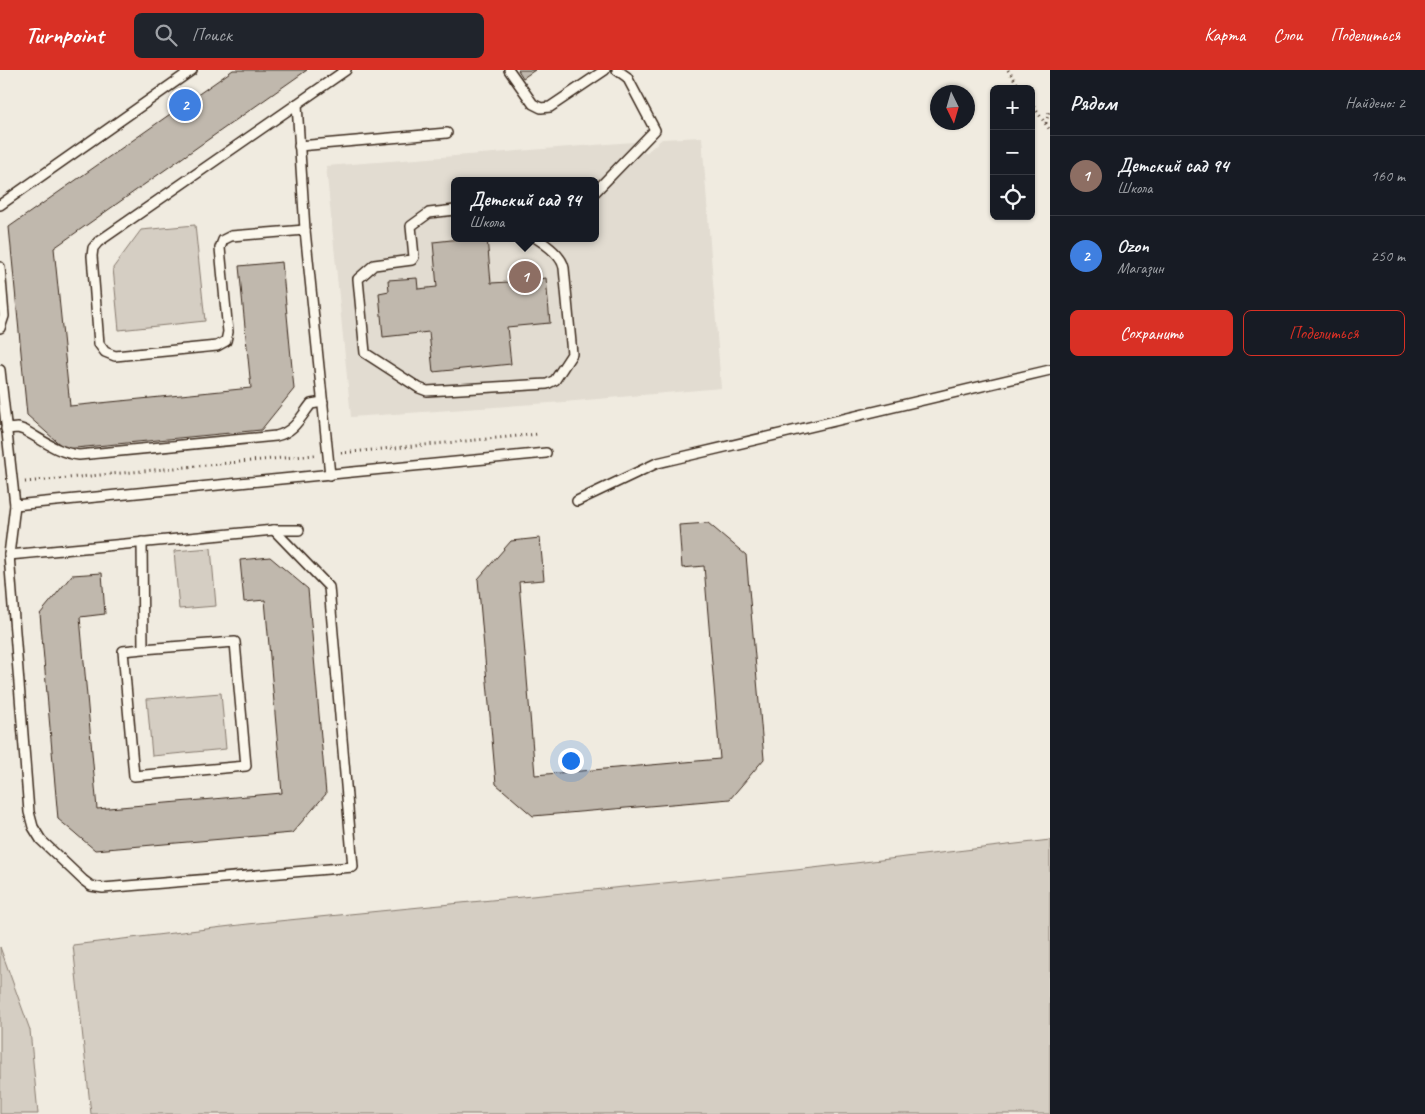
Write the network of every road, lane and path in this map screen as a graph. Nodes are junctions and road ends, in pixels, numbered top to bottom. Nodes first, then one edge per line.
1 (192, 70) edge
2 (346, 70) edge
3 (508, 70) edge
4 (605, 70) edge
5 (617, 70) edge
6 (1008, 70) edge
7 (1018, 85) edge
8 (297, 104) junction
9 (1035, 109) edge
10 (1050, 109) edge
11 (1046, 124) junction
12 (1050, 130) edge
13 (447, 133) dead end
14 (299, 146) junction
15 (599, 188) edge
16 (0, 205) edge
17 (451, 210) edge
18 (306, 230) junction
19 (546, 242) edge
20 (0, 267) edge
21 (0, 328) edge
22 (0, 370) edge
23 (1050, 370) edge
24 (323, 402) junction
25 (6, 429) junction
26 (539, 434) dead end
27 (546, 453) dead end
28 (328, 454) junction
29 (330, 475) junction
30 (12, 484) junction
31 (577, 501) dead end
32 (14, 504) junction
33 (274, 530) junction
34 (299, 530) dead end
35 (142, 542) junction
36 (9, 555) junction
37 (143, 649) junction

1 - 16 lane
2 - 8 lane
3 - 4 lane
5 - 15 lane
6 - 7 path
8 - 14 lane
8 - 18 lane
9 - 11 path
10 - 11 path
11 - 12 path
13 - 14 lane
14 - 18 lane
17 - 19 lane
18 - 24 lane
20 - 21 lane
22 - 25 lane
23 - 31 lane
24 - 25 lane
24 - 28 lane
25 - 30 lane
26 - 28 path
27 - 29 lane
28 - 29 lane
28 - 30 path
29 - 32 lane
30 - 32 lane
32 - 36 lane
33 - 34 lane
33 - 35 lane
33 - 36 lane
35 - 36 lane
35 - 37 lane
37 - 37 lane

